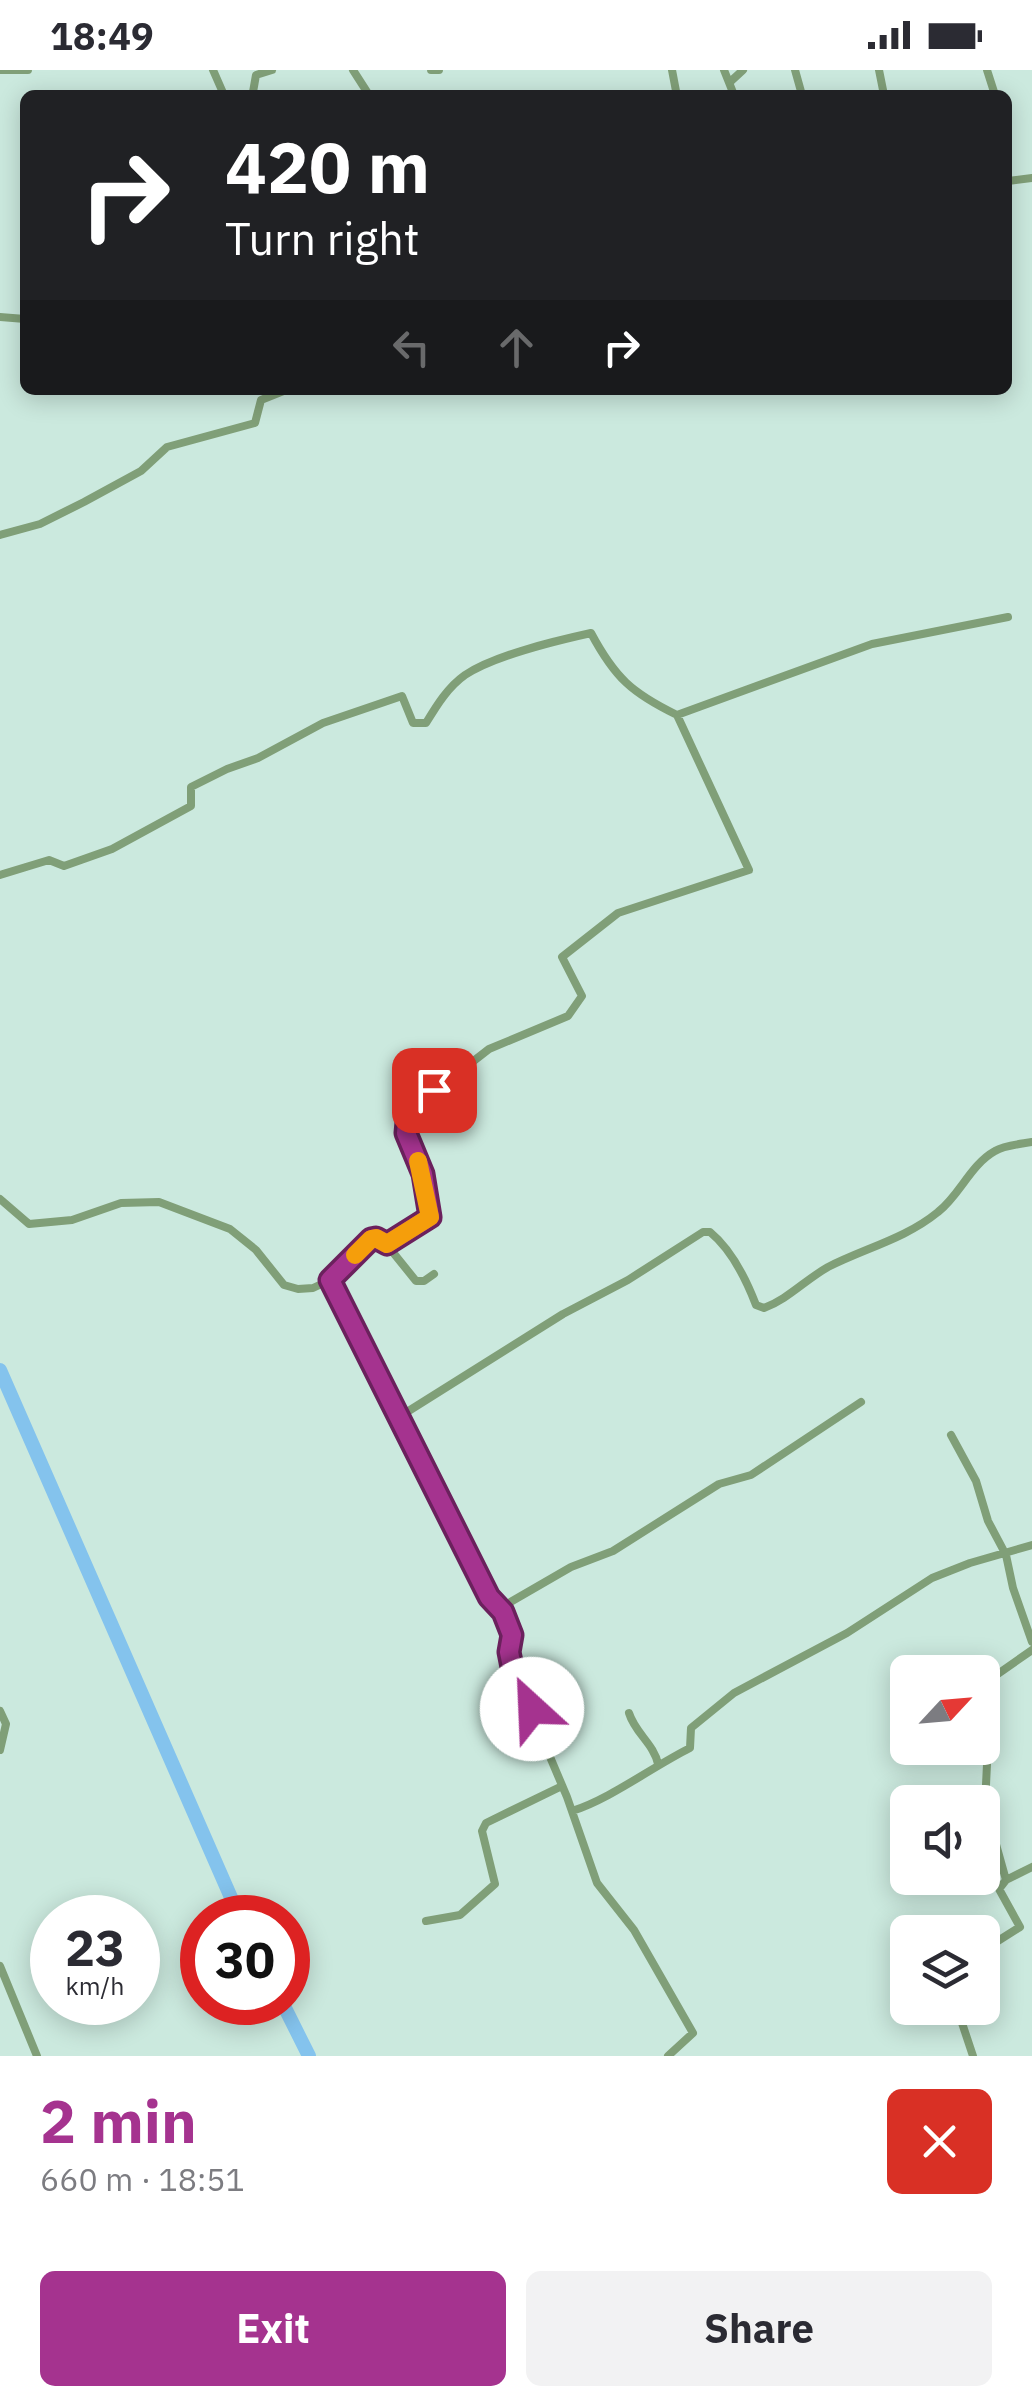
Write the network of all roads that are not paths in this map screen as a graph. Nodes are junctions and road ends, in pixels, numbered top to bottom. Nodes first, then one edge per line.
1 (0, 70) edge
2 (28, 70) edge
3 (272, 70) edge
4 (724, 70) edge
5 (743, 70) edge
6 (730, 82) junction
7 (253, 90) edge
8 (732, 90) edge
9 (272, 395) edge
10 (0, 536) edge
11 (1008, 617) dead end
12 (678, 715) junction
13 (0, 876) edge
14 (1032, 1142) edge
15 (0, 1199) edge
16 (387, 1244) junction
17 (434, 1274) dead end
18 (330, 1280) junction
19 (861, 1402) dead end
20 (399, 1417) junction
21 (950, 1435) dead end
22 (1032, 1545) edge
23 (1006, 1555) junction
24 (489, 1597) junction
25 (1032, 1642) edge
26 (1032, 1650) edge
27 (1000, 1672) edge
28 (0, 1712) edge
29 (629, 1713) dead end
30 (0, 1750) edge
31 (658, 1764) junction
32 (987, 1765) edge
33 (562, 1786) junction
34 (572, 1811) junction
35 (1032, 1867) edge
36 (1006, 1880) junction
37 (426, 1921) dead end
38 (1000, 1939) edge
39 (0, 1966) edge
40 (963, 2025) edge
41 (37, 2056) edge
42 (668, 2056) edge
43 (974, 2056) edge

1 - 2 street
3 - 7 street
4 - 6 street
5 - 6 street
6 - 8 street
9 - 10 street
11 - 12 street
12 - 13 street
12 - 16 street
14 - 20 street
15 - 18 street
16 - 17 street
16 - 18 street
18 - 20 street
19 - 24 street
20 - 24 street
21 - 23 street
22 - 23 street
23 - 25 street
23 - 31 street
24 - 33 street
26 - 27 street
28 - 30 street
29 - 31 street
31 - 34 street
32 - 36 street
33 - 34 street
33 - 37 street
34 - 42 street
35 - 36 street
36 - 38 street
39 - 41 street
40 - 43 street

